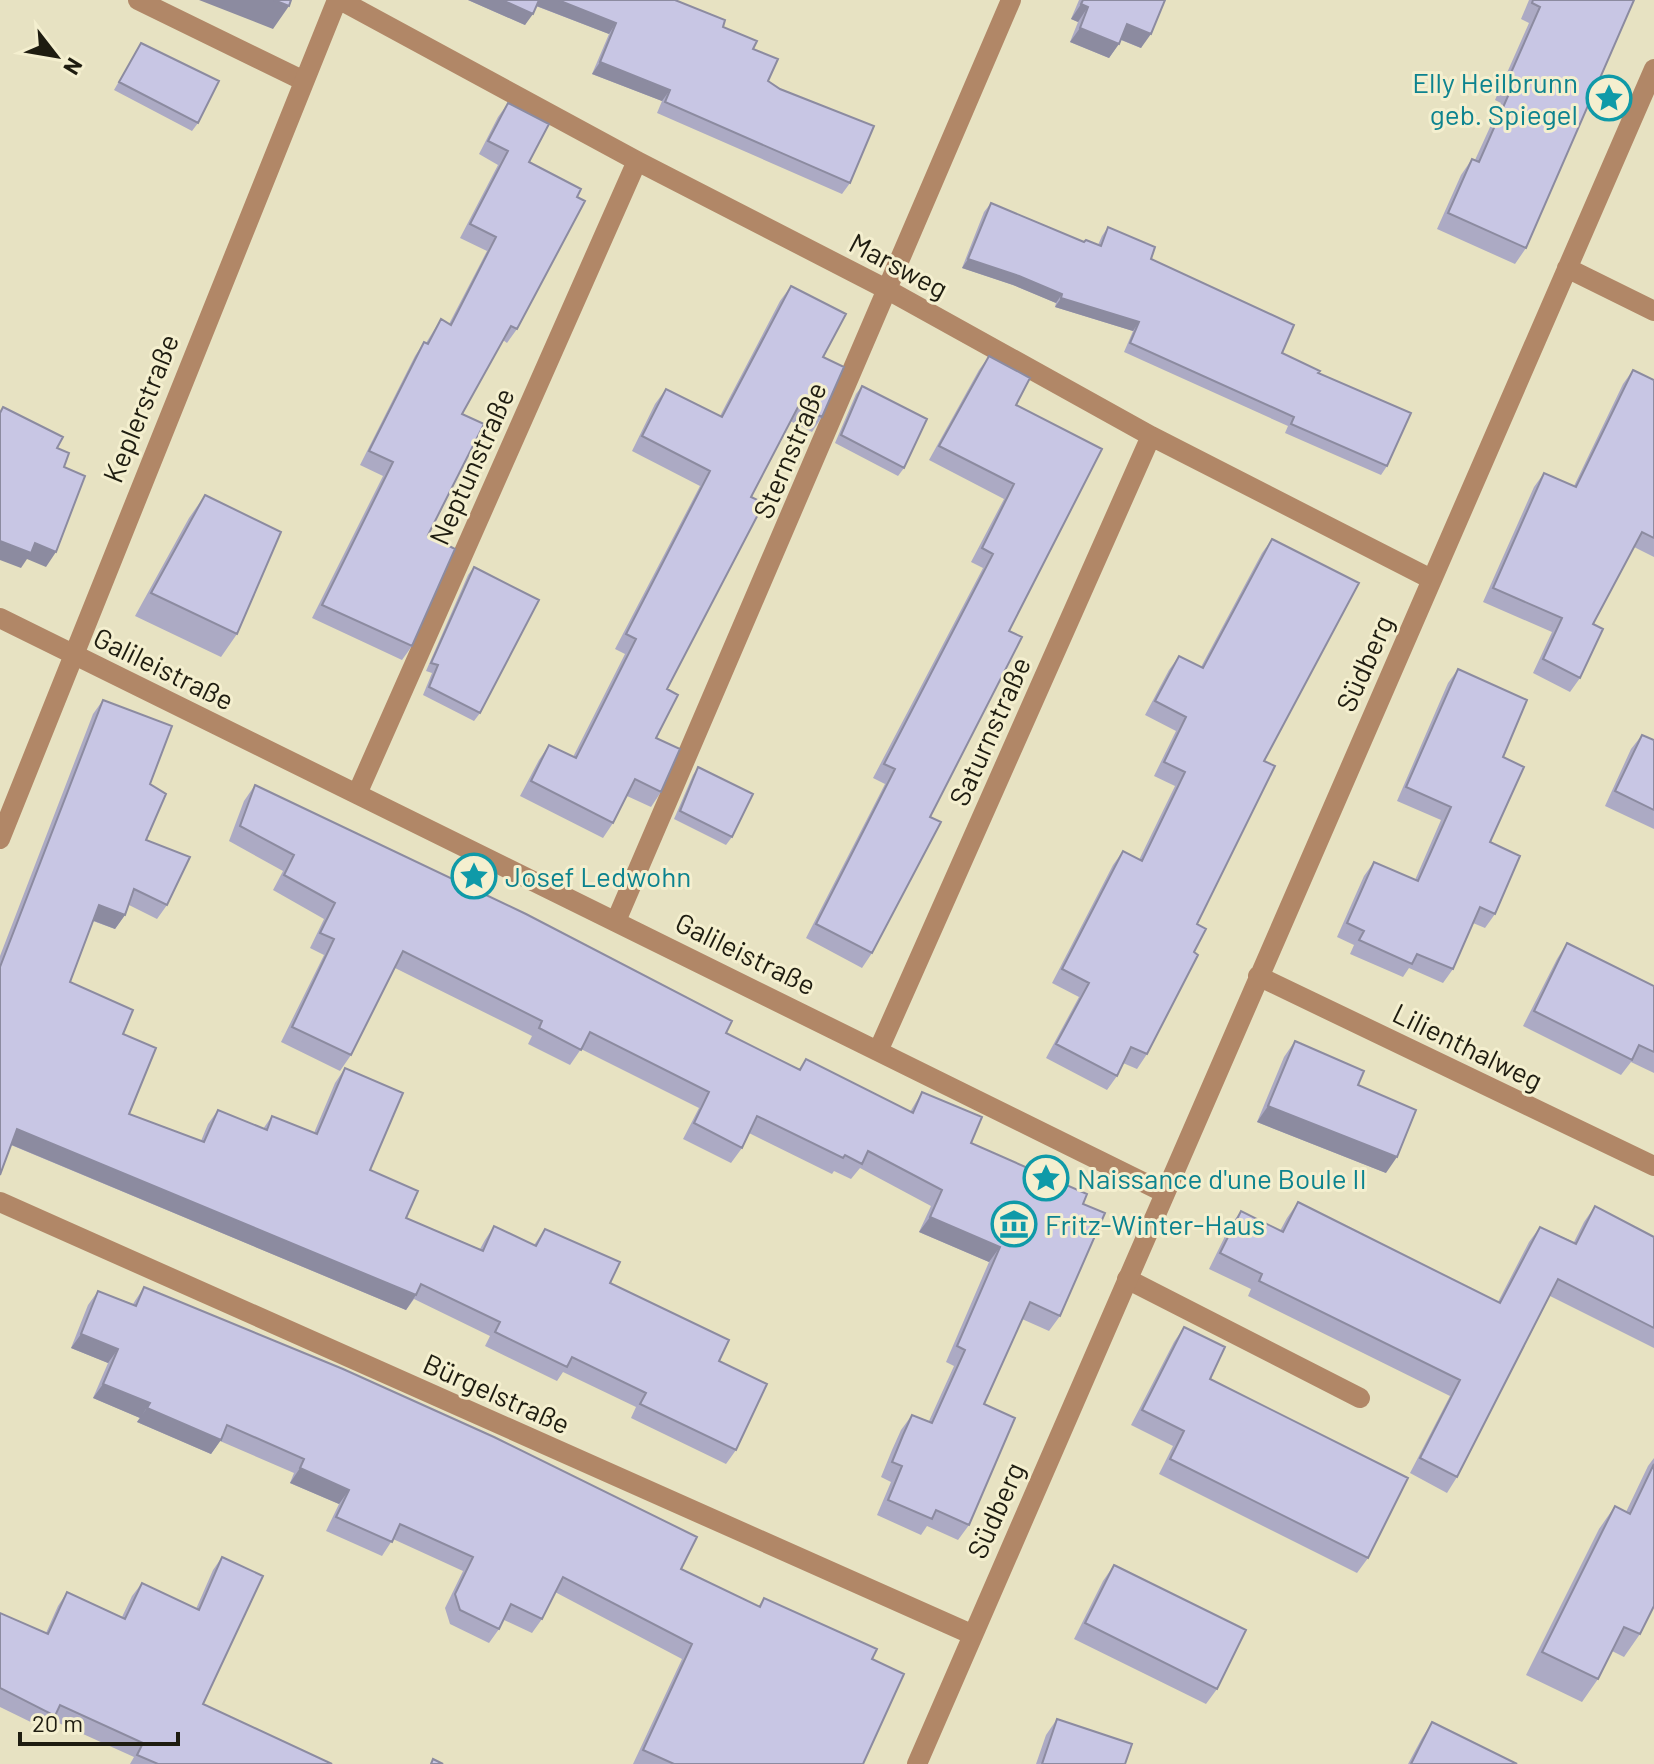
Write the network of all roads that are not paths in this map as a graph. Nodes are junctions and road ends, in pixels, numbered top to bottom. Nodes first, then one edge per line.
1 (138, 0) edge
2 (339, 0) edge
3 (1011, 0) edge
4 (1654, 69) edge
5 (302, 80) junction
6 (637, 161) junction
7 (1567, 268) junction
8 (888, 290) junction
9 (1654, 311) edge
10 (1151, 436) junction
11 (1431, 579) junction
12 (0, 618) edge
13 (72, 654) junction
14 (357, 794) junction
15 (0, 839) edge
16 (616, 921) junction
17 (1258, 976) junction
18 (879, 1049) junction
19 (1654, 1166) edge
20 (1165, 1193) junction
21 (0, 1202) edge
22 (1127, 1279) junction
23 (1360, 1398) dead end
24 (971, 1634) junction
25 (917, 1764) edge

1 - 5 street
2 - 5 street, Keplerstraße
2 - 6 street, Marsweg
3 - 8 street, Sternstraße
4 - 7 street, Südberg
5 - 13 street, Keplerstraße
6 - 8 street, Marsweg
6 - 14 street, Neptunstraße
7 - 9 street
7 - 11 street, Südberg
8 - 10 street, Marsweg
8 - 16 street, Sternstraße
10 - 11 street, Marsweg
10 - 18 street, Saturnstraße
11 - 17 street, Südberg
12 - 13 street, Galileistraße
13 - 14 street, Galileistraße
13 - 15 street, Keplerstraße
14 - 16 street, Galileistraße
16 - 18 street, Galileistraße
17 - 19 street, Lilienthalweg
17 - 20 street, Südberg
18 - 20 street, Galileistraße
20 - 22 street, Südberg
21 - 24 street, Bürgelstraße
22 - 23 street
22 - 24 street, Südberg
24 - 25 street, Südberg

